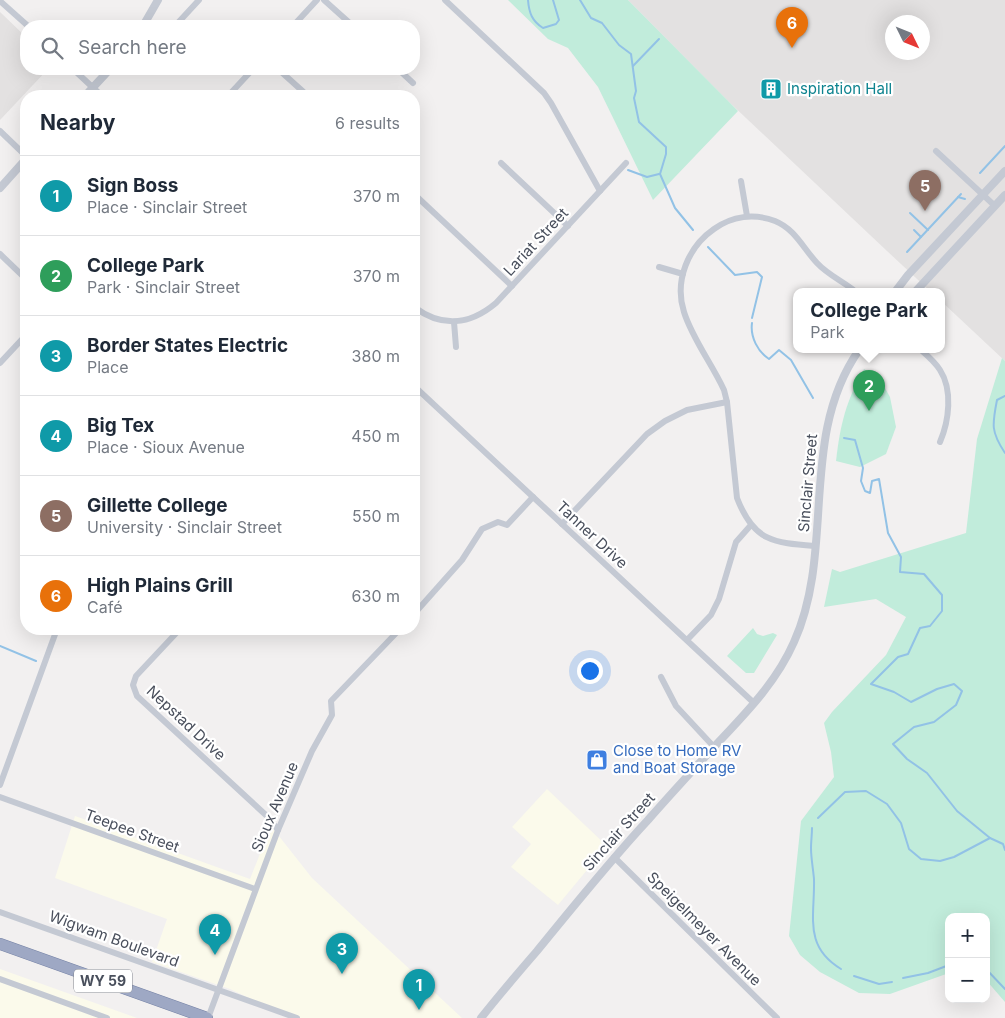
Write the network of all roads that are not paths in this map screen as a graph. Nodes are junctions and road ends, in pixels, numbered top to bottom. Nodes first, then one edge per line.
1 (0, 0) edge
2 (158, 0) edge
3 (199, 0) edge
4 (317, 0) edge
5 (324, 0) edge
6 (445, 0) edge
7 (22, 20) edge
8 (148, 20) edge
9 (180, 20) edge
10 (299, 20) edge
11 (346, 20) edge
12 (79, 75) edge
13 (105, 75) edge
14 (247, 75) edge
15 (285, 75) edge
16 (404, 75) edge
17 (413, 83) dead end
18 (93, 88) junction
19 (95, 90) edge
20 (234, 90) edge
21 (301, 90) edge
22 (0, 131) edge
23 (936, 151) dead end
24 (20, 152) edge
25 (626, 163) dead end
26 (501, 164) dead end
27 (20, 165) edge
28 (1005, 171) edge
29 (741, 181) dead end
30 (0, 188) edge
31 (600, 191) junction
32 (982, 195) junction
33 (1005, 195) edge
34 (420, 200) edge
35 (995, 206) junction
36 (747, 216) junction
37 (568, 226) junction
38 (0, 254) edge
39 (659, 268) dead end
40 (20, 273) edge
41 (683, 274) junction
42 (512, 286) junction
43 (850, 288) edge
44 (898, 288) edge
45 (919, 288) edge
46 (420, 311) edge
47 (454, 322) junction
48 (20, 341) edge
49 (456, 347) dead end
50 (857, 353) edge
51 (924, 353) edge
52 (0, 363) edge
53 (420, 392) edge
54 (726, 402) junction
55 (940, 442) dead end
56 (533, 497) junction
57 (562, 524) junction
58 (751, 525) junction
59 (816, 546) junction
60 (420, 607) edge
61 (56, 635) edge
62 (174, 635) edge
63 (394, 635) edge
64 (687, 640) junction
65 (661, 677) dead end
66 (754, 703) junction
67 (714, 747) junction
68 (0, 785) edge
69 (0, 797) edge
70 (278, 830) junction
71 (614, 857) junction
72 (255, 889) junction
73 (0, 912) edge
74 (0, 944) edge
75 (0, 979) edge
76 (220, 990) junction
77 (484, 1017) edge
78 (107, 1018) edge
79 (208, 1018) edge
80 (297, 1018) edge
81 (776, 1018) edge

1 - 7 street
2 - 8 street
3 - 9 street
4 - 10 street
5 - 11 street
6 - 31 street
12 - 18 street
13 - 18 street
14 - 20 street
15 - 21 street
16 - 17 street
18 - 19 street
22 - 24 street
23 - 32 street
25 - 31 street, Lariat Street
26 - 37 street
27 - 30 street
28 - 32 street
29 - 36 street
31 - 37 street, Lariat Street
32 - 35 street
32 - 44 street
33 - 35 street
34 - 42 street
35 - 45 street
36 - 41 street
36 - 43 street
37 - 42 street, Lariat Street
38 - 40 street
39 - 41 street
41 - 54 street
42 - 47 street, Lariat Street
46 - 47 street
47 - 49 street
48 - 52 street
50 - 59 street, Sinclair Street
51 - 55 street
53 - 56 street, Tanner Drive
54 - 57 street
54 - 58 street
56 - 57 street, Tanner Drive
56 - 60 street
57 - 64 street, Tanner Drive
58 - 59 street
58 - 64 street
59 - 66 street, Sinclair Street
61 - 68 street
62 - 70 street, Nepstad Drive
63 - 70 street, Sioux Avenue
64 - 66 street, Tanner Drive
65 - 67 street
66 - 67 street, Sinclair Street
67 - 71 street, Sinclair Street
69 - 72 street, Teepee Street
70 - 72 street, Sioux Avenue
71 - 77 street, Sinclair Street
71 - 81 street, Speigelmeyer Avenue
72 - 76 street, Sioux Avenue
73 - 76 street, Wigwam Boulevard
74 - 79 highway, WY 59
75 - 78 street
76 - 79 street, Sioux Avenue
76 - 80 street, Wigwam Boulevard

